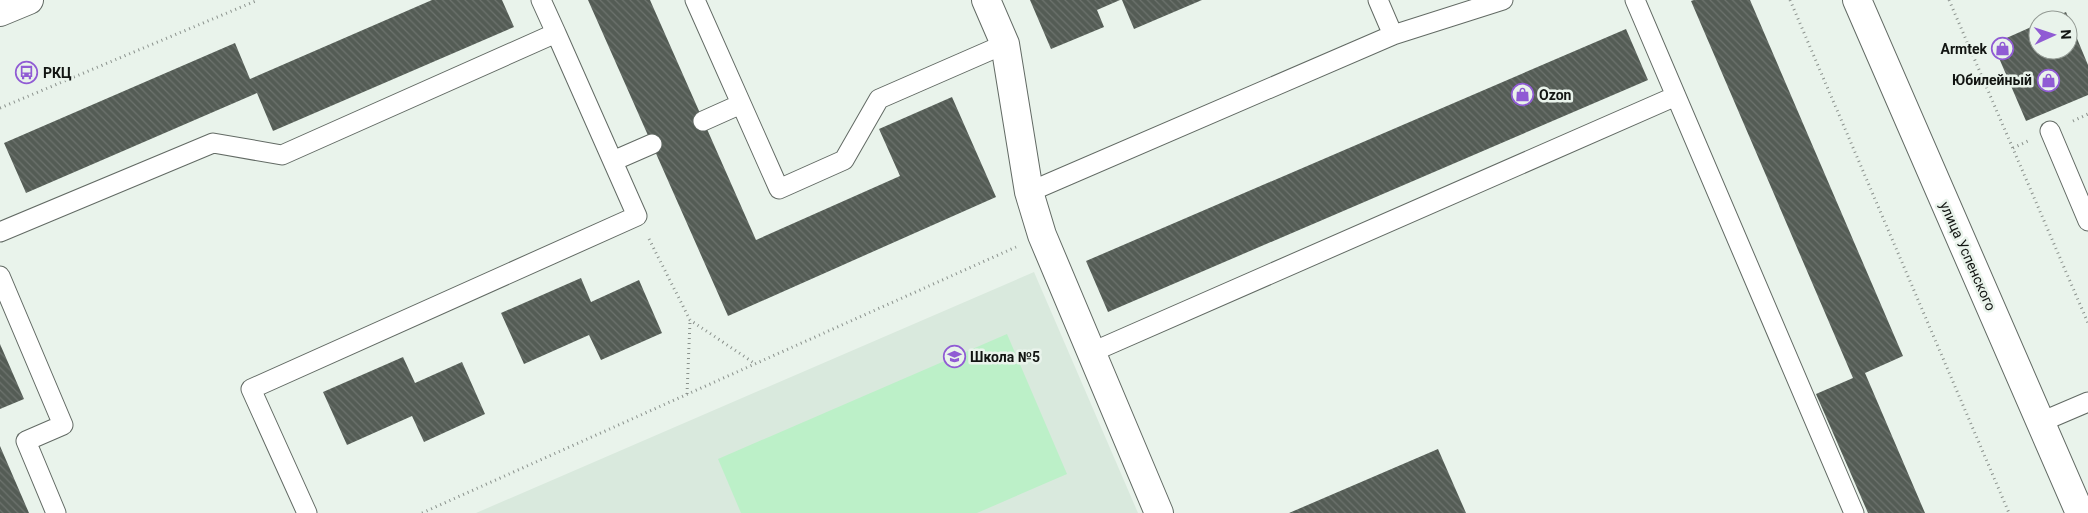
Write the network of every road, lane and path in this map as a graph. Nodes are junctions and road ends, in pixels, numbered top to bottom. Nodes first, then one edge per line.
1 (29, 0) edge
2 (258, 0) edge
3 (541, 0) edge
4 (695, 0) edge
5 (986, 0) edge
6 (1378, 0) edge
7 (1503, 0) edge
8 (1635, 0) edge
9 (1790, 0) edge
10 (1949, 0) edge
11 (1862, 2) edge
12 (0, 12) edge
13 (556, 33) junction
14 (1393, 36) junction
15 (1005, 44) junction
16 (1676, 96) junction
17 (741, 104) junction
18 (0, 108) edge
19 (703, 121) dead end
20 (2050, 131) dead end
21 (652, 144) dead end
22 (613, 161) junction
23 (1029, 192) junction
24 (637, 216) junction
25 (2088, 221) edge
26 (0, 232) edge
27 (1042, 235) junction
28 (0, 276) edge
29 (690, 320) junction
30 (2088, 323) edge
31 (1090, 354) junction
32 (755, 364) junction
33 (687, 394) junction
34 (2088, 402) edge
35 (2041, 422) junction
36 (56, 513) edge
37 (307, 513) edge
38 (422, 513) edge
39 (1159, 513) edge
40 (1854, 513) edge
41 (2009, 513) edge
42 (2080, 513) edge

1 - 12 street
2 - 18 path
3 - 13 lane
4 - 17 lane
5 - 15 street
6 - 14 lane
7 - 14 lane
8 - 16 lane
9 - 41 path
10 - 30 path
11 - 35 street, улица Успенского
13 - 22 lane
13 - 26 lane
14 - 23 lane
15 - 17 lane
15 - 23 street
16 - 31 lane
16 - 40 lane
17 - 19 lane
20 - 25 lane
21 - 22 lane
22 - 24 lane
23 - 27 street
24 - 29 path
24 - 37 lane
27 - 31 street
27 - 32 path
28 - 36 lane
29 - 32 path
29 - 33 path
31 - 39 street
32 - 33 path
33 - 38 path
34 - 35 lane
35 - 42 street, улица Успенского

